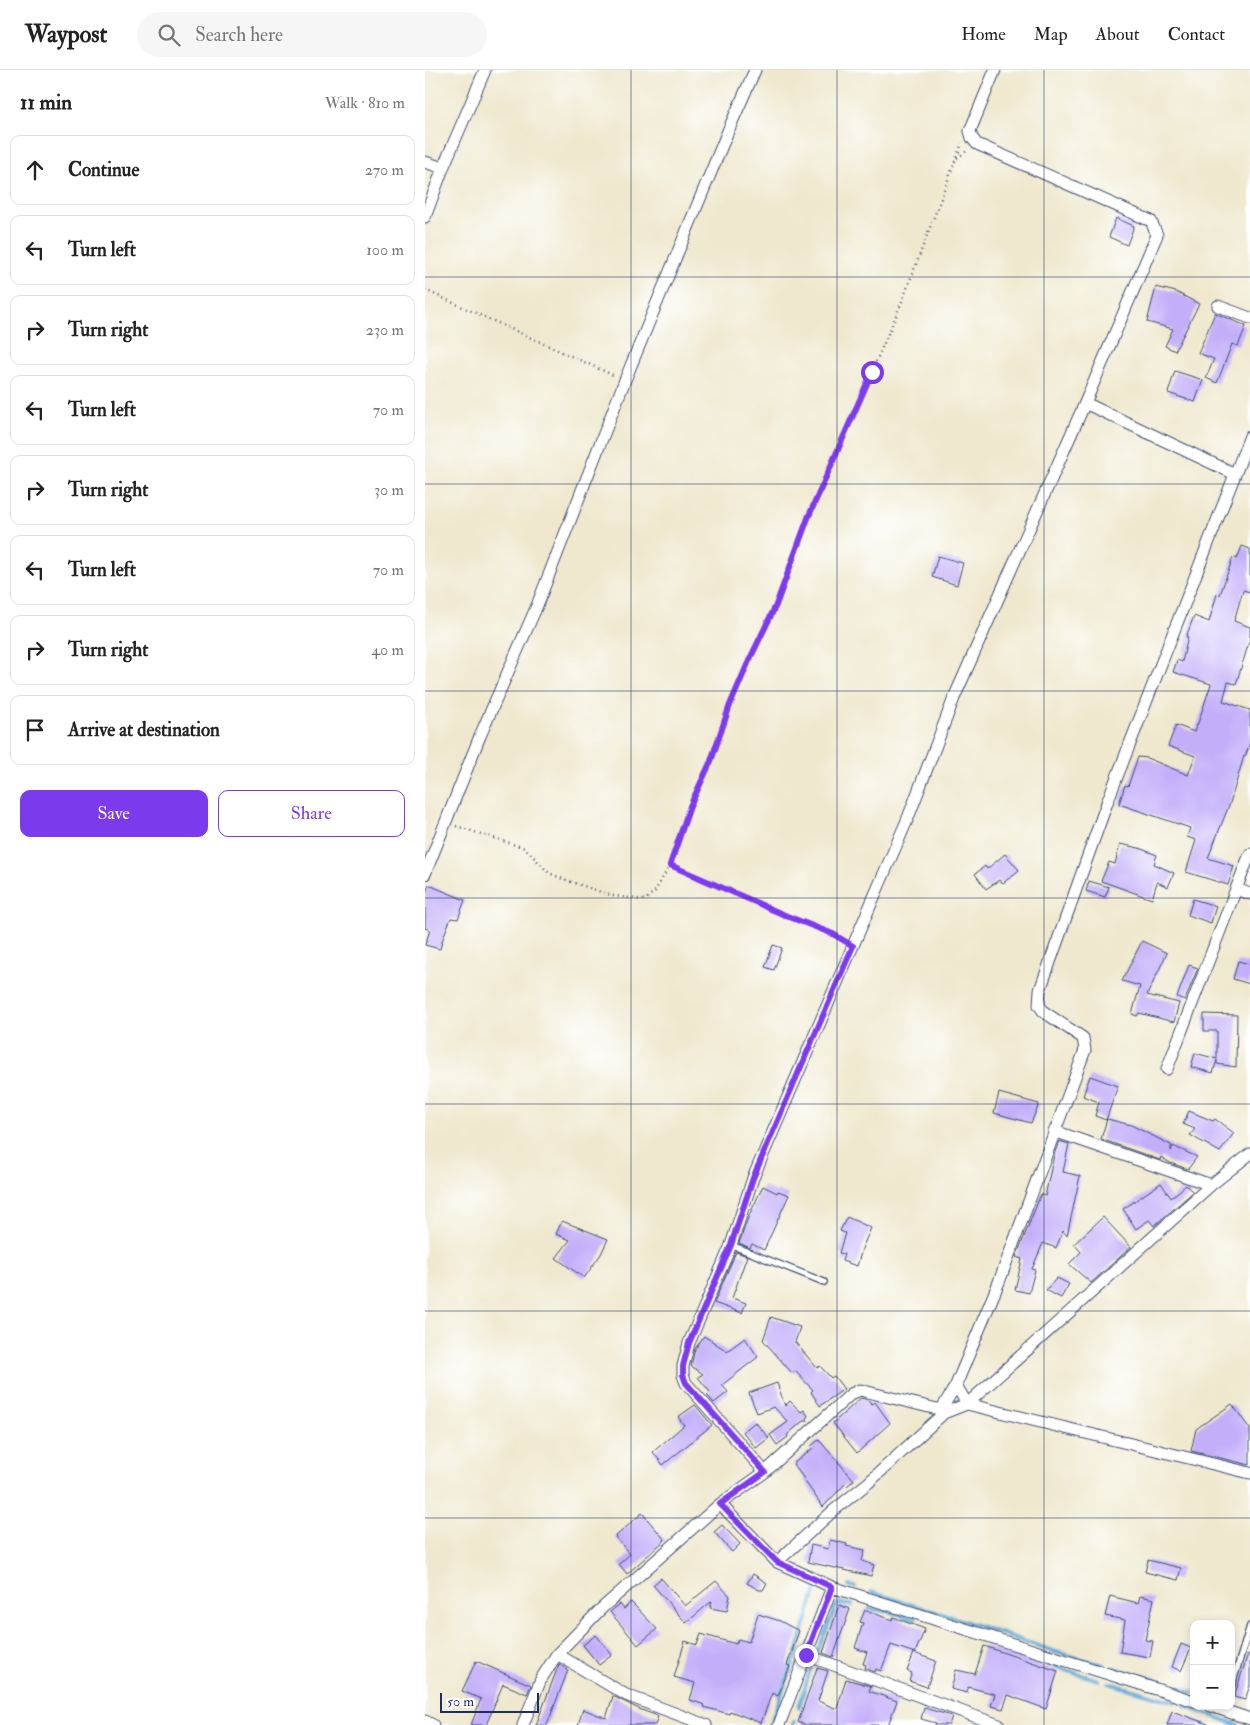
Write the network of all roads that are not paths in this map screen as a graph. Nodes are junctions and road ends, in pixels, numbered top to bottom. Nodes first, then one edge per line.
1 (485, 70) edge
2 (755, 70) edge
3 (995, 70) edge
4 (425, 162) edge
5 (443, 168) junction
6 (425, 217) edge
7 (1218, 306) dead end
8 (1250, 318) edge
9 (1085, 403) junction
10 (1250, 436) edge
11 (1235, 474) junction
12 (1250, 854) edge
13 (425, 874) edge
14 (1236, 889) junction
15 (1250, 894) edge
16 (1167, 1069) dead end
17 (1054, 1131) junction
18 (1250, 1154) edge
19 (1211, 1185) junction
20 (731, 1245) junction
21 (824, 1282) dead end
22 (956, 1385) junction
23 (967, 1404) junction
24 (942, 1411) junction
25 (765, 1472) junction
26 (1250, 1473) edge
27 (720, 1504) junction
28 (777, 1562) junction
29 (832, 1587) junction
30 (1250, 1626) edge
31 (557, 1654) junction
32 (806, 1655) junction
33 (1235, 1675) edge
34 (1190, 1700) edge
35 (1230, 1710) edge
36 (1250, 1719) edge
37 (425, 1721) edge
38 (433, 1725) edge
39 (523, 1725) edge
40 (706, 1725) edge
41 (779, 1725) edge
42 (999, 1725) edge

1 - 5 street
2 - 13 street
3 - 9 street
4 - 5 street
5 - 6 street
7 - 8 street
9 - 11 street
9 - 20 street
10 - 11 street
11 - 17 street
12 - 14 street
14 - 15 street
14 - 16 street
17 - 19 street
17 - 22 street
18 - 19 street
19 - 23 street
20 - 21 lane
20 - 25 street
22 - 23 street
22 - 24 street
23 - 24 street
23 - 26 street
24 - 25 street
24 - 28 street
25 - 27 street
27 - 28 street
27 - 31 street
28 - 29 street
29 - 32 street
29 - 34 street
30 - 33 lane
31 - 39 street
31 - 40 street
32 - 41 street
32 - 42 street
35 - 36 street
37 - 38 street

